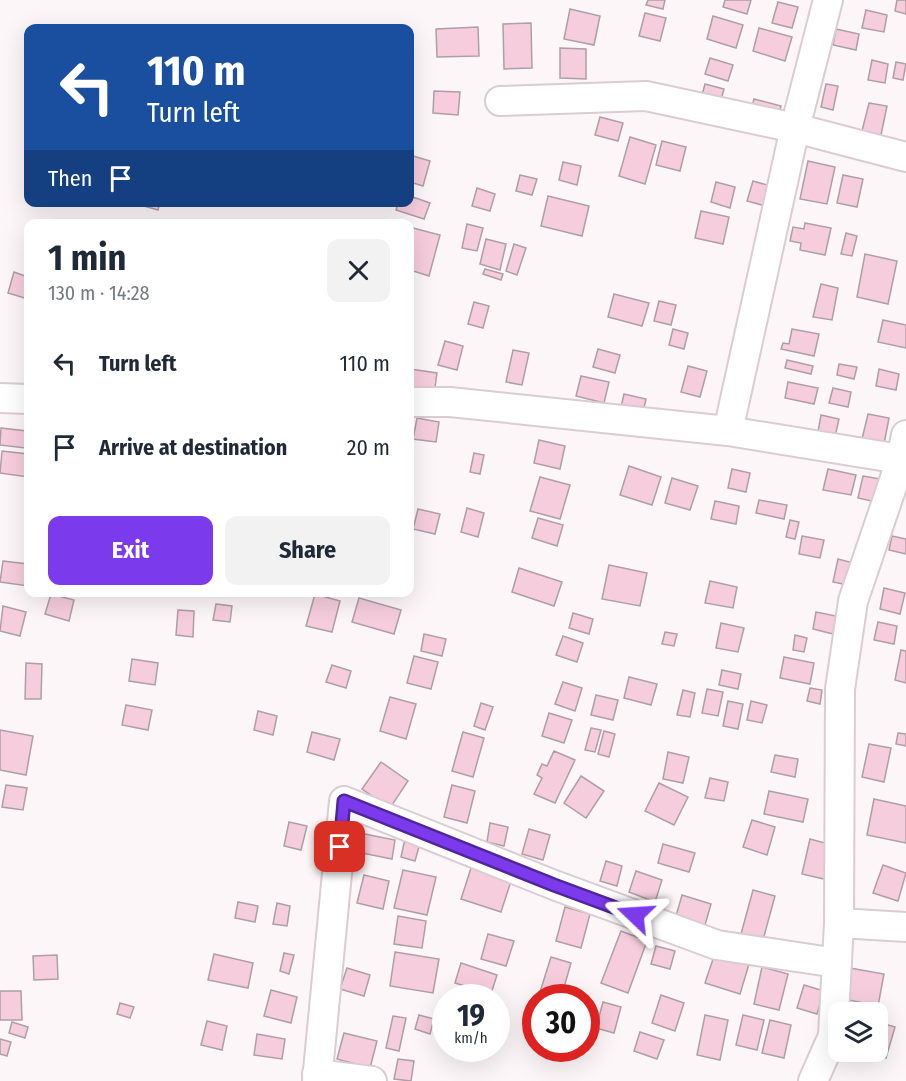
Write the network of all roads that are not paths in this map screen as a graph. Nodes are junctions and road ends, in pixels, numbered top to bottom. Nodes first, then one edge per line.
1 (828, 0) edge
2 (500, 101) dead end
3 (795, 128) junction
4 (906, 157) edge
5 (0, 398) edge
6 (24, 399) edge
7 (414, 402) edge
8 (728, 431) junction
9 (904, 452) edge
10 (839, 923) junction
11 (906, 927) edge
12 (837, 963) junction
13 (317, 1077) edge
14 (372, 1081) edge
15 (813, 1081) edge

1 - 3 street
2 - 3 street
3 - 4 street
3 - 8 street
5 - 6 street
7 - 8 street
8 - 9 street
9 - 10 street
10 - 11 street
10 - 12 street
12 - 13 street
12 - 15 street
13 - 14 street

